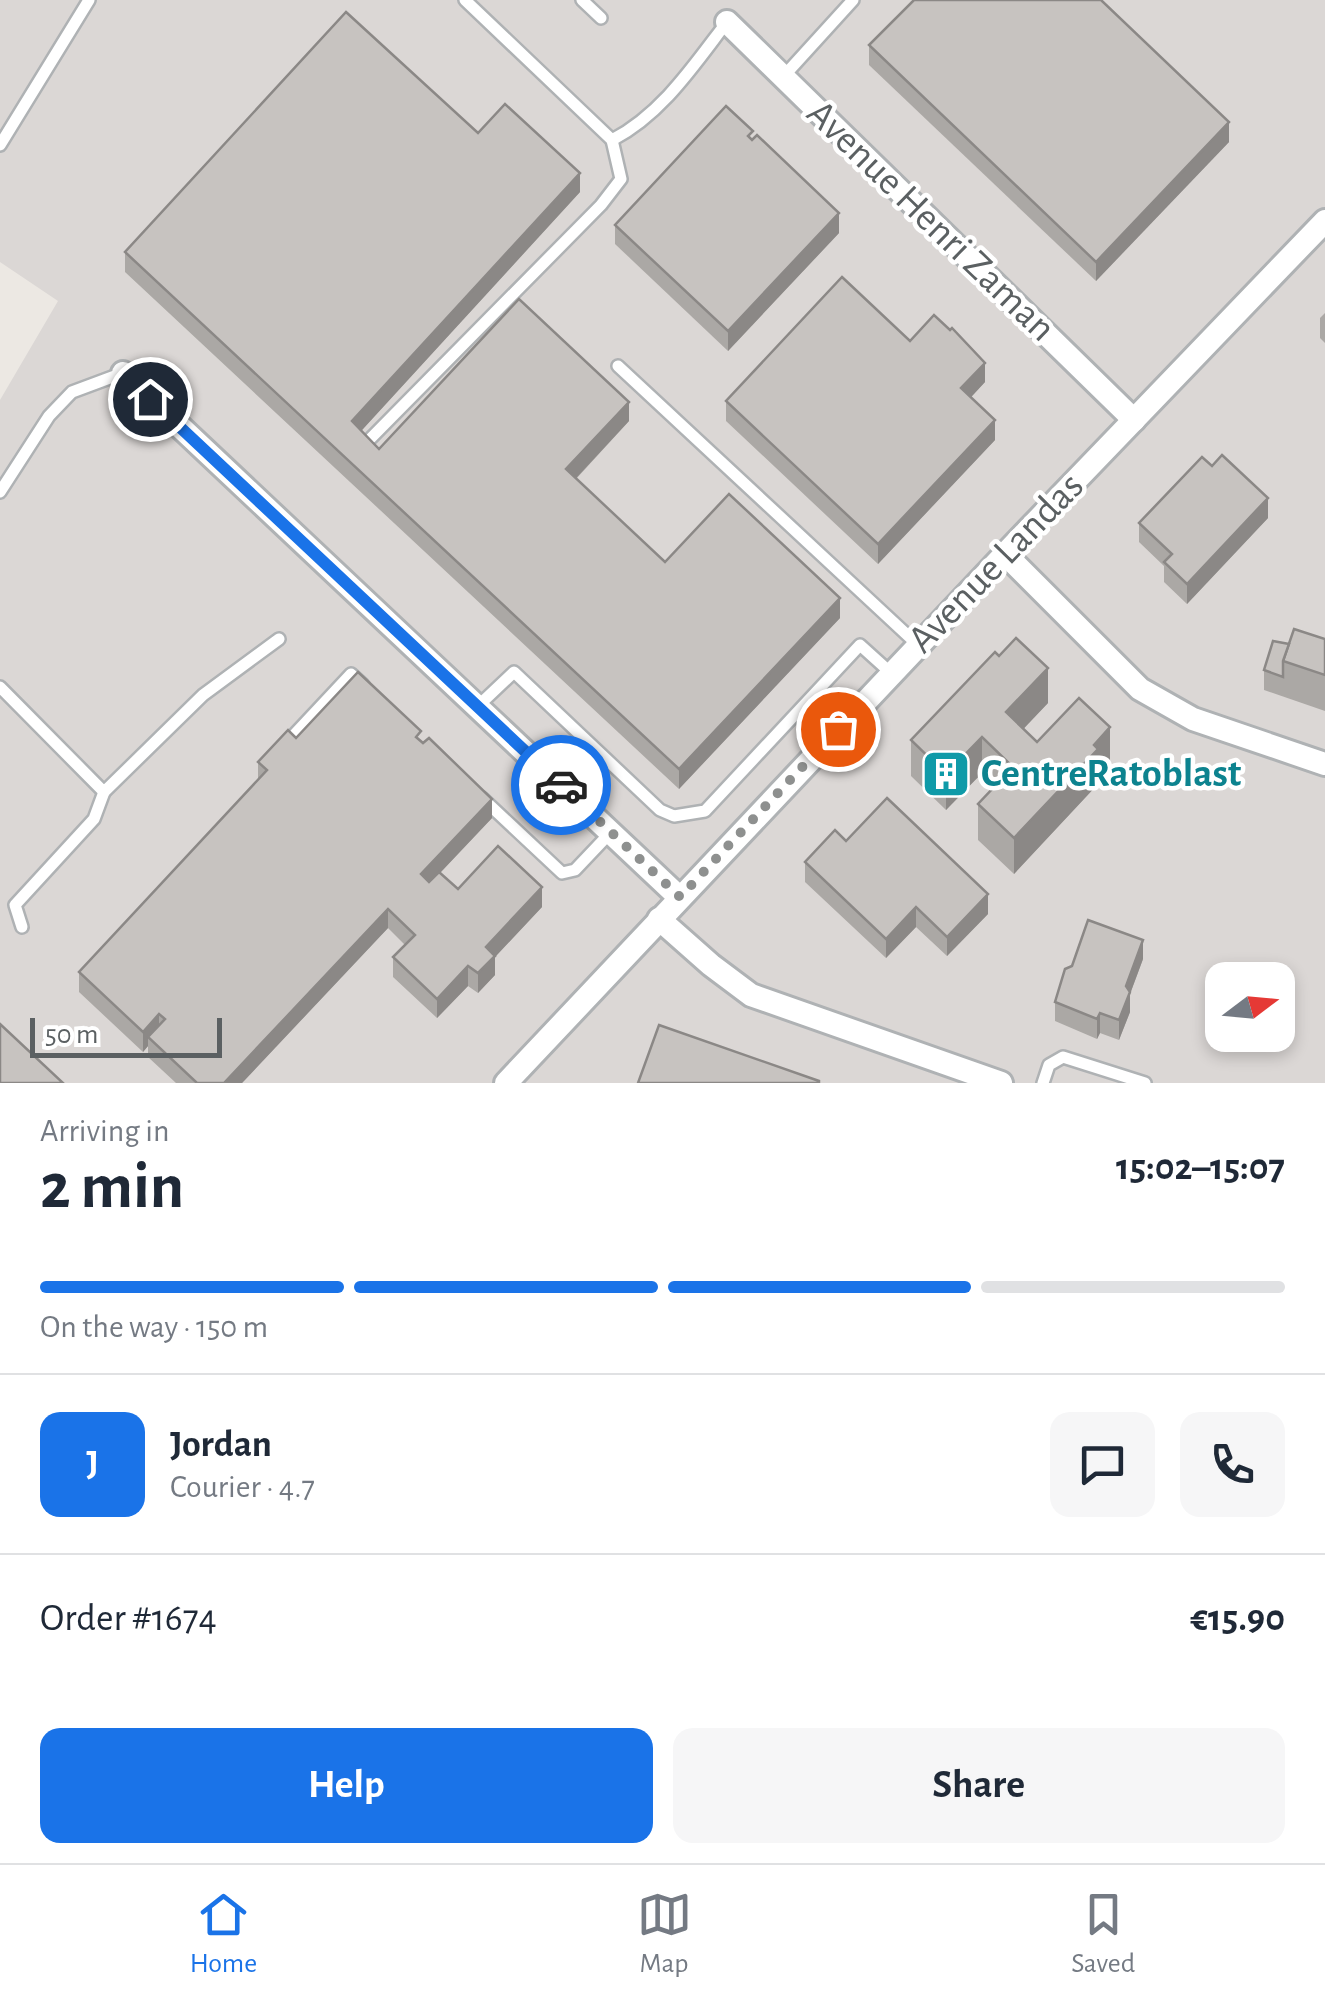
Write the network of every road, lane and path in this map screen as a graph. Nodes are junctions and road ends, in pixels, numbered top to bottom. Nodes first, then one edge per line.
1 (89, 0) edge
2 (464, 0) edge
3 (582, 0) edge
4 (853, 0) edge
5 (601, 18) dead end
6 (727, 22) joint
7 (783, 77) junction
8 (612, 140) junction
9 (0, 145) edge
10 (1325, 220) edge
11 (618, 366) dead end
12 (123, 373) joint
13 (1134, 420) junction
14 (371, 438) edge
15 (0, 492) edge
16 (1005, 554) junction
17 (279, 640) dead end
18 (918, 645) junction
19 (891, 674) junction
20 (0, 687) edge
21 (378, 699) edge
22 (477, 706) junction
23 (293, 736) edge
24 (1325, 764) edge
25 (472, 788) edge
26 (104, 792) junction
27 (611, 832) junction
28 (680, 897) junction
29 (659, 918) junction
30 (22, 926) dead end
31 (506, 1083) edge
32 (1001, 1083) edge
33 (1043, 1083) edge
34 (1145, 1083) edge

1 - 9 lane
2 - 8 lane
3 - 5 lane
4 - 7 lane
6 - 7 street, Avenue Henri Zaman
6 - 8 lane
7 - 13 street, Avenue Henri Zaman
8 - 14 lane
10 - 13 street, Avenue Landas
11 - 18 lane
12 - 15 lane
12 - 22 street
13 - 16 street, Avenue Landas
16 - 18 street, Avenue Landas
16 - 24 street
17 - 26 lane
18 - 19 street, Avenue Landas
19 - 22 lane
19 - 28 street, Avenue Landas
20 - 26 lane
21 - 23 lane
22 - 27 street
25 - 27 lane
26 - 30 lane
27 - 28 street
28 - 29 street, Avenue Landas
29 - 31 street, Avenue Landas
29 - 32 street
33 - 34 lane

